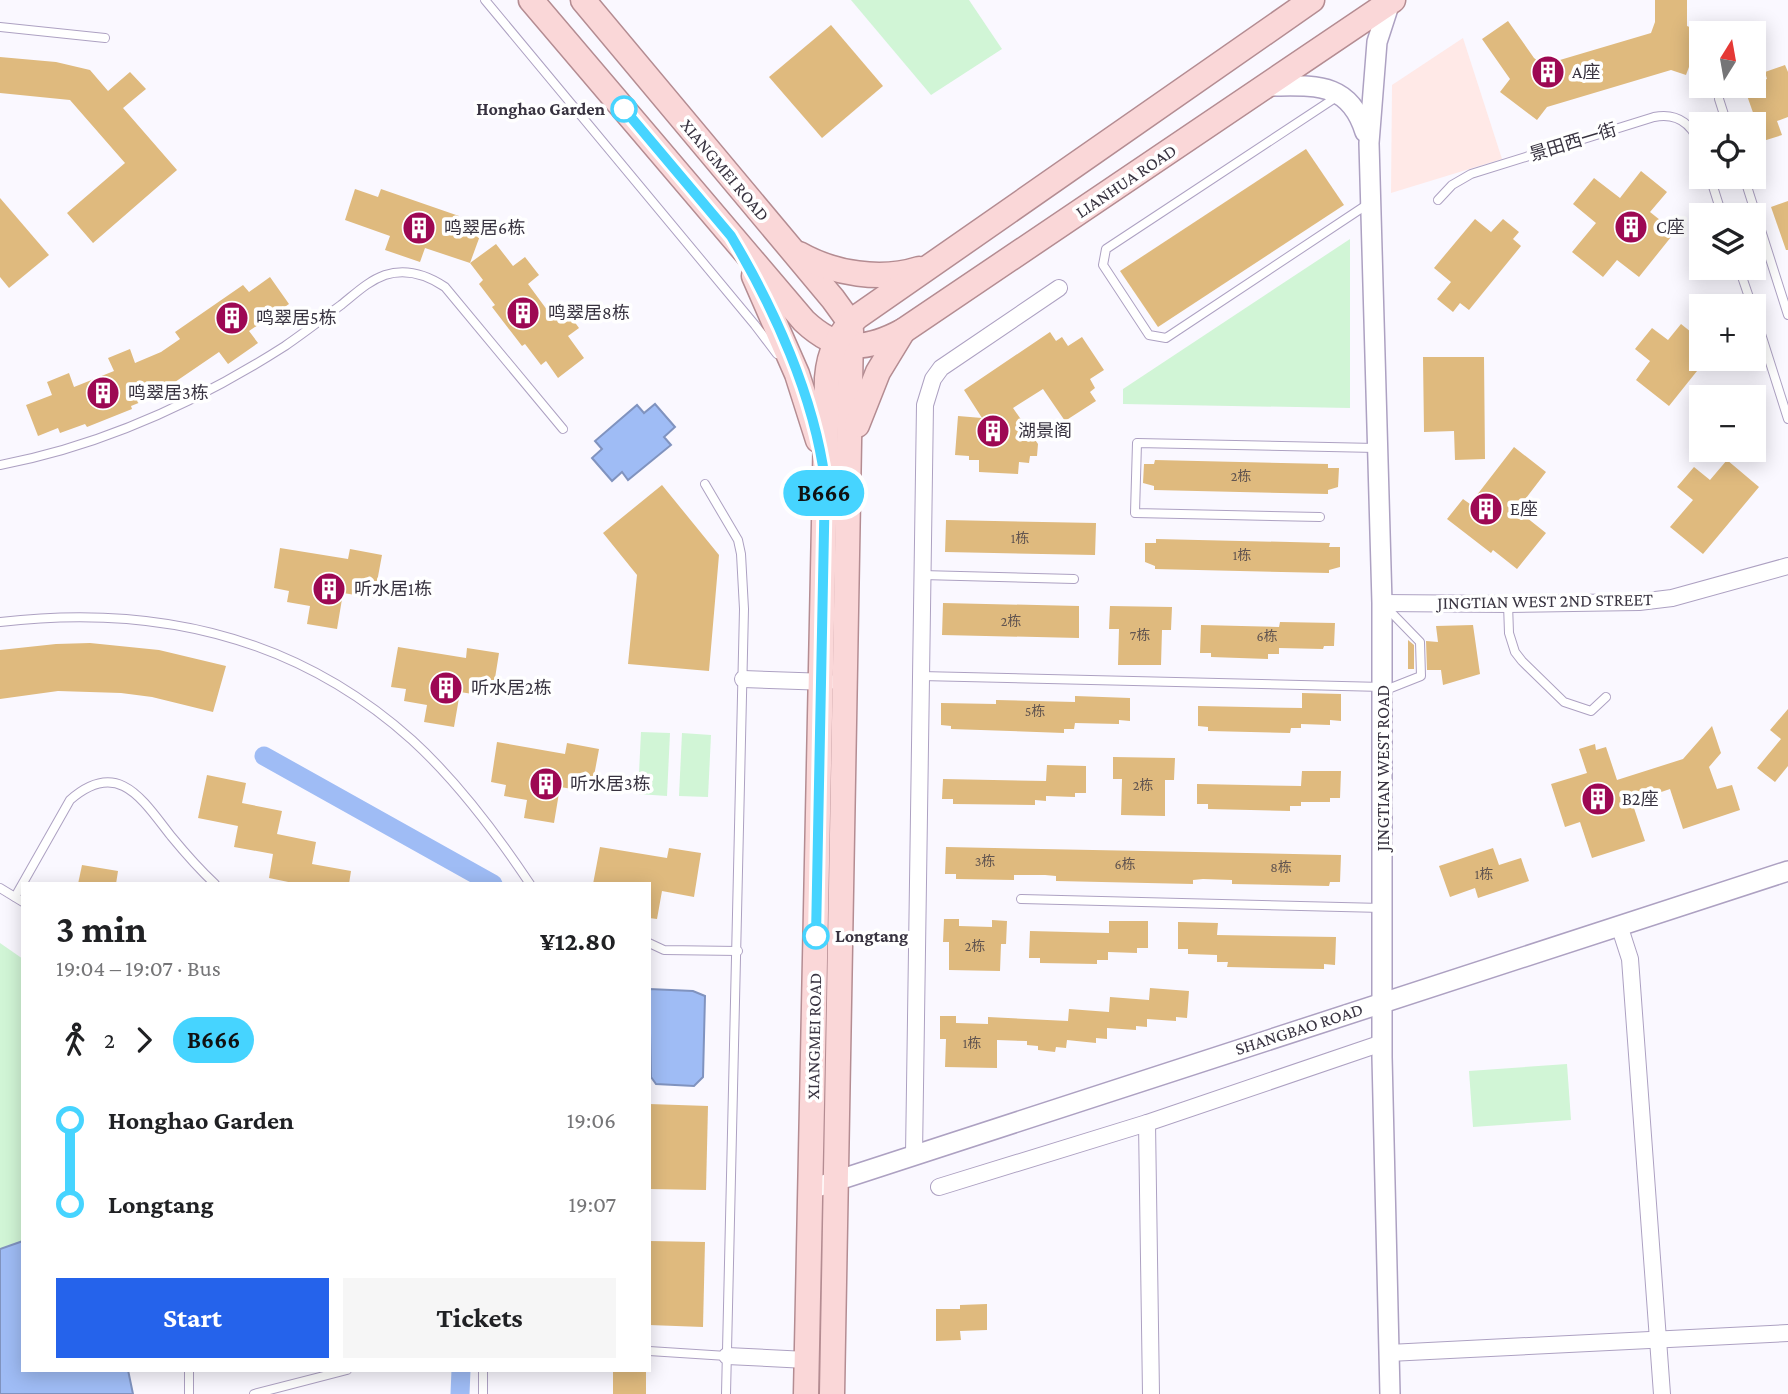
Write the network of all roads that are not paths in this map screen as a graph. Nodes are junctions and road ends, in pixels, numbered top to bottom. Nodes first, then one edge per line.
1 (485, 0) edge
2 (531, 0) edge
3 (583, 0) edge
4 (1388, 1) edge
5 (1304, 3) edge
6 (0, 27) edge
7 (105, 38) dead end
8 (1267, 86) junction
9 (1340, 94) junction
10 (1719, 99) dead end
11 (1723, 112) edge
12 (1689, 127) edge
13 (1369, 143) junction
14 (1049, 183) junction
15 (1748, 189) edge
16 (1438, 200) dead end
17 (1370, 202) junction
18 (1070, 218) junction
19 (731, 236) junction
20 (790, 248) junction
21 (939, 260) junction
22 (1059, 288) dead end
23 (1788, 315) edge
24 (903, 331) junction
25 (845, 338) junction
26 (1766, 350) edge
27 (1788, 419) edge
28 (563, 429) dead end
29 (1378, 449) junction
30 (850, 453) junction
31 (821, 454) junction
32 (0, 465) edge
33 (825, 480) junction
34 (705, 484) dead end
35 (1320, 517) dead end
36 (1788, 566) edge
37 (922, 575) junction
38 (1074, 579) dead end
39 (1382, 603) junction
40 (1508, 604) junction
41 (0, 622) edge
42 (921, 676) junction
43 (743, 679) junction
44 (821, 681) junction
45 (845, 682) junction
46 (1383, 689) junction
47 (1606, 697) dead end
48 (1788, 871) edge
49 (28, 882) edge
50 (213, 882) edge
51 (529, 882) edge
52 (0, 888) edge
53 (1021, 899) dead end
54 (19, 900) edge
55 (1383, 908) junction
56 (1619, 925) junction
57 (651, 944) edge
58 (738, 951) junction
59 (1383, 1002) junction
60 (1382, 1043) junction
61 (1147, 1124) junction
62 (914, 1155) junction
63 (836, 1180) junction
64 (939, 1187) dead end
65 (811, 1189) junction
66 (1788, 1333) edge
67 (1658, 1339) junction
68 (651, 1351) edge
69 (1389, 1353) junction
70 (727, 1356) junction
71 (807, 1360) junction
72 (190, 1372) edge
73 (339, 1372) edge
74 (483, 1372) edge
75 (189, 1394) edge
76 (254, 1394) edge
77 (483, 1394) edge
78 (726, 1394) edge
79 (806, 1394) edge
80 (832, 1394) edge
81 (1151, 1394) edge
82 (1390, 1394) edge
83 (1662, 1394) edge

1 - 31 lane
2 - 19 main road
3 - 20 main road, XIANGMEI ROAD
4 - 8 main road, LIANHUA ROAD
4 - 13 street, JINGTIAN WEST ROAD
5 - 14 main road
6 - 7 lane
8 - 9 street
8 - 18 main road, LIANHUA ROAD
9 - 13 street, JINGTIAN WEST ROAD
9 - 17 lane
10 - 11 lane
12 - 16 lane, 景田西一街
13 - 17 street, JINGTIAN WEST ROAD
14 - 18 main road
14 - 21 main road
15 - 23 lane
17 - 29 street, JINGTIAN WEST ROAD
18 - 24 main road, LIANHUA ROAD
19 - 25 main road
19 - 31 main road
20 - 21 main road
20 - 25 main road, XIANGMEI ROAD
21 - 25 main road
22 - 37 street
24 - 25 main road, LIANHUA ROAD
24 - 30 main road
25 - 30 main road, XIANGMEI ROAD
25 - 33 main road, XIANGMEI ROAD
26 - 27 lane
28 - 32 lane
29 - 35 lane
29 - 39 street, JINGTIAN WEST ROAD
30 - 45 main road, XIANGMEI ROAD
31 - 33 main road
33 - 44 main road, XIANGMEI ROAD
34 - 43 lane
36 - 40 street, JINGTIAN WEST 2ND STREET
37 - 38 lane
37 - 42 street
39 - 40 street, JINGTIAN WEST 2ND STREET
39 - 46 street, JINGTIAN WEST ROAD
39 - 46 lane
40 - 47 lane
41 - 51 lane
42 - 46 lane
42 - 62 street
43 - 44 street
43 - 58 lane
44 - 45 street
44 - 65 main road, XIANGMEI ROAD
45 - 63 main road, XIANGMEI ROAD
46 - 55 street, JINGTIAN WEST ROAD
48 - 56 street, SHANGBAO ROAD
49 - 50 lane
52 - 54 lane
53 - 55 lane
55 - 59 street, JINGTIAN WEST ROAD
56 - 59 street, SHANGBAO ROAD
56 - 67 street
57 - 58 lane
58 - 70 lane
59 - 60 street, JINGTIAN WEST ROAD
59 - 62 street, SHANGBAO ROAD
60 - 61 street
60 - 69 street, JINGTIAN WEST ROAD
61 - 64 street
61 - 81 street
62 - 63 street, SHANGBAO ROAD
63 - 65 street, SHANGBAO ROAD
63 - 80 main road, XIANGMEI ROAD
65 - 71 main road, XIANGMEI ROAD
66 - 67 street
67 - 69 street
67 - 83 street
68 - 70 lane
69 - 82 street, JINGTIAN WEST ROAD
70 - 71 street
70 - 78 lane
71 - 79 main road, XIANGMEI ROAD
72 - 75 lane
73 - 76 lane
74 - 77 lane

